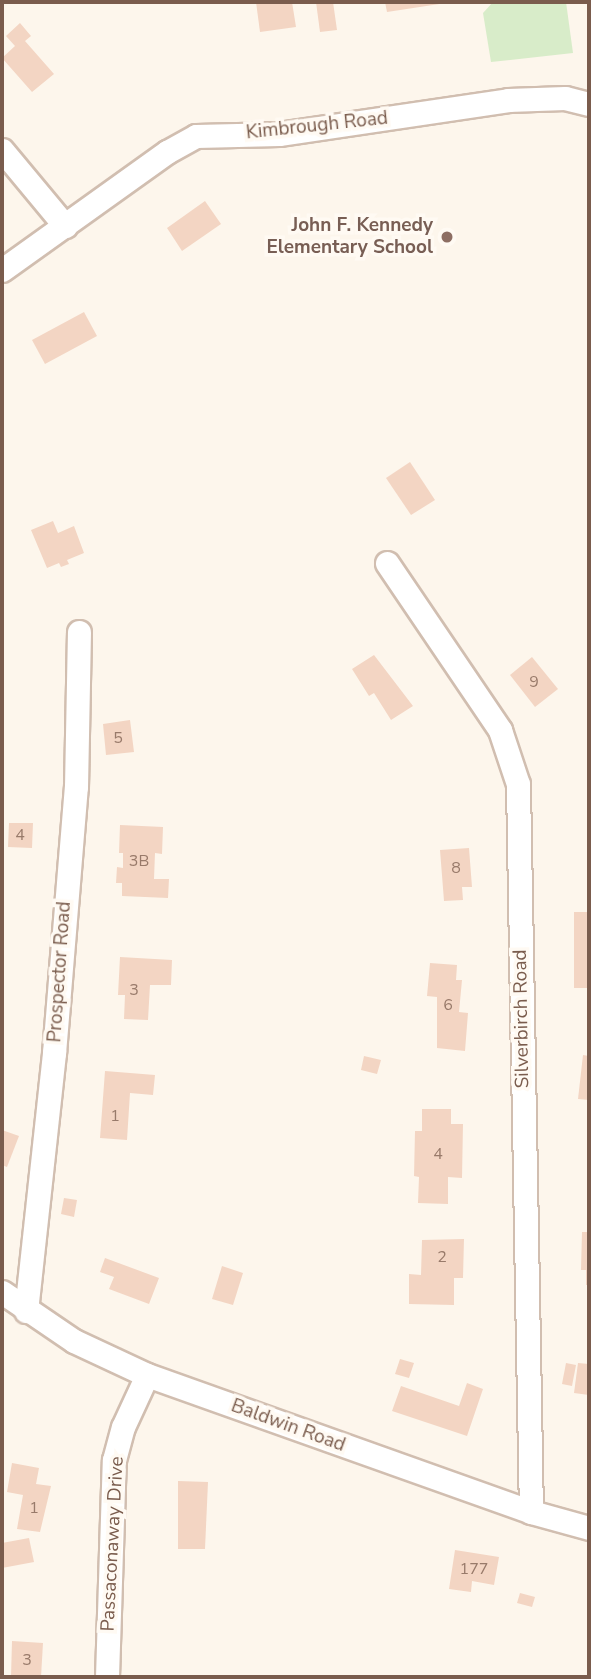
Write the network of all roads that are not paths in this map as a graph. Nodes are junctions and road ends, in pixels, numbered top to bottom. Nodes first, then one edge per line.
1 (589, 104) edge
2 (2, 150) edge
3 (65, 226) junction
4 (2, 270) edge
5 (387, 563) dead end
6 (79, 632) dead end
7 (2, 1292) edge
8 (26, 1311) junction
9 (147, 1375) junction
10 (531, 1512) junction
11 (589, 1528) edge
12 (107, 1677) edge

1 - 3 street, Kimbrough Road
2 - 3 street
3 - 4 street, Kimbrough Road
5 - 10 street, Silverbirch Road
6 - 8 street, Prospector Road
7 - 8 street, Baldwin Road
8 - 9 street, Baldwin Road
9 - 10 street, Baldwin Road
9 - 12 street, Passaconaway Drive
10 - 11 street, Baldwin Road

